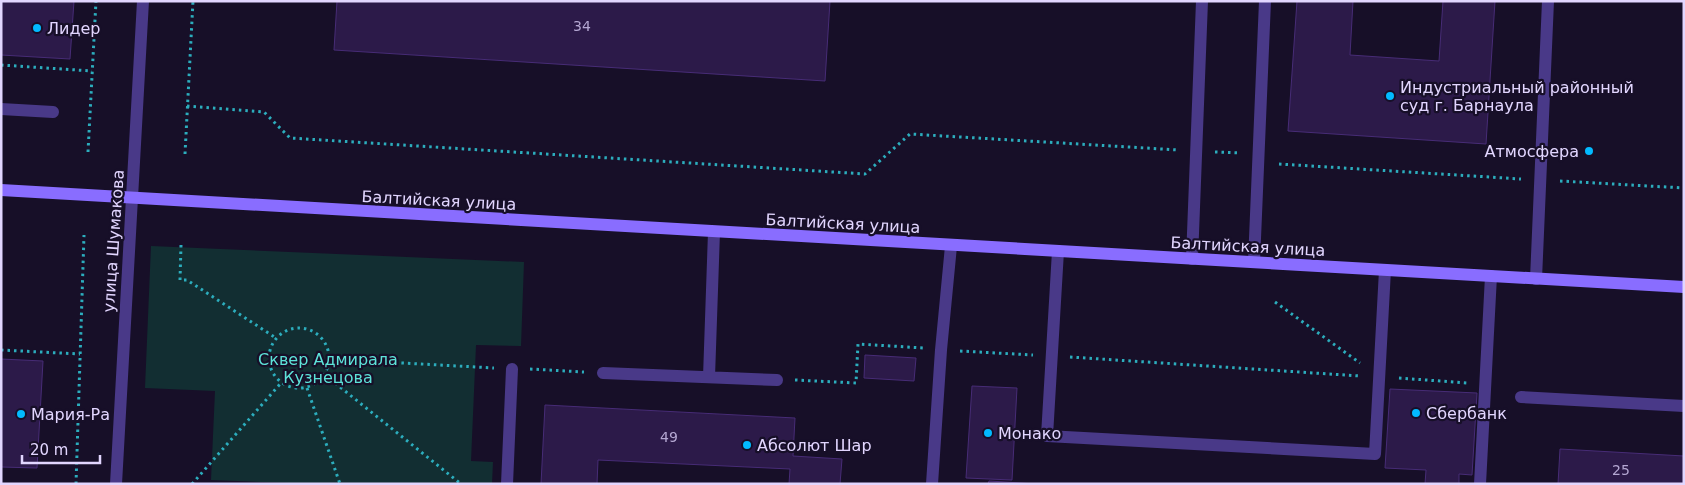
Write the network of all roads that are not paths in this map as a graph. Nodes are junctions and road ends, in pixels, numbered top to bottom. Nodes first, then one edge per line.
1 (143, 1) edge
2 (1202, 1) edge
3 (1265, 1) edge
4 (1548, 1) edge
5 (1, 109) edge
6 (53, 112) dead end
7 (1, 190) edge
8 (133, 199) junction
9 (714, 232) junction
10 (952, 246) junction
11 (1058, 251) junction
12 (1192, 259) junction
13 (1254, 262) junction
14 (1385, 270) junction
15 (1490, 276) junction
16 (1536, 278) junction
17 (1684, 287) edge
18 (512, 369) road end
19 (603, 373) road end
20 (709, 377) junction
21 (778, 380) road end
22 (1521, 397) dead end
23 (1684, 406) edge
24 (116, 484) edge
25 (507, 484) edge
26 (932, 484) edge
27 (1480, 484) edge

1 - 8 street, улица Шумакова
2 - 12 street
3 - 13 street
4 - 16 street
5 - 6 street
7 - 8 main road, Балтийская улица
8 - 9 main road, Балтийская улица
8 - 24 street, улица Шумакова
9 - 10 main road, Балтийская улица
9 - 20 street
10 - 11 main road, Балтийская улица
10 - 26 street
11 - 12 main road, Балтийская улица
11 - 14 street
12 - 13 main road, Балтийская улица
13 - 14 main road, Балтийская улица
14 - 15 main road, Балтийская улица
15 - 16 main road, Балтийская улица
15 - 27 street
16 - 17 main road, Балтийская улица
18 - 25 street
19 - 20 street
20 - 21 street
22 - 23 street

